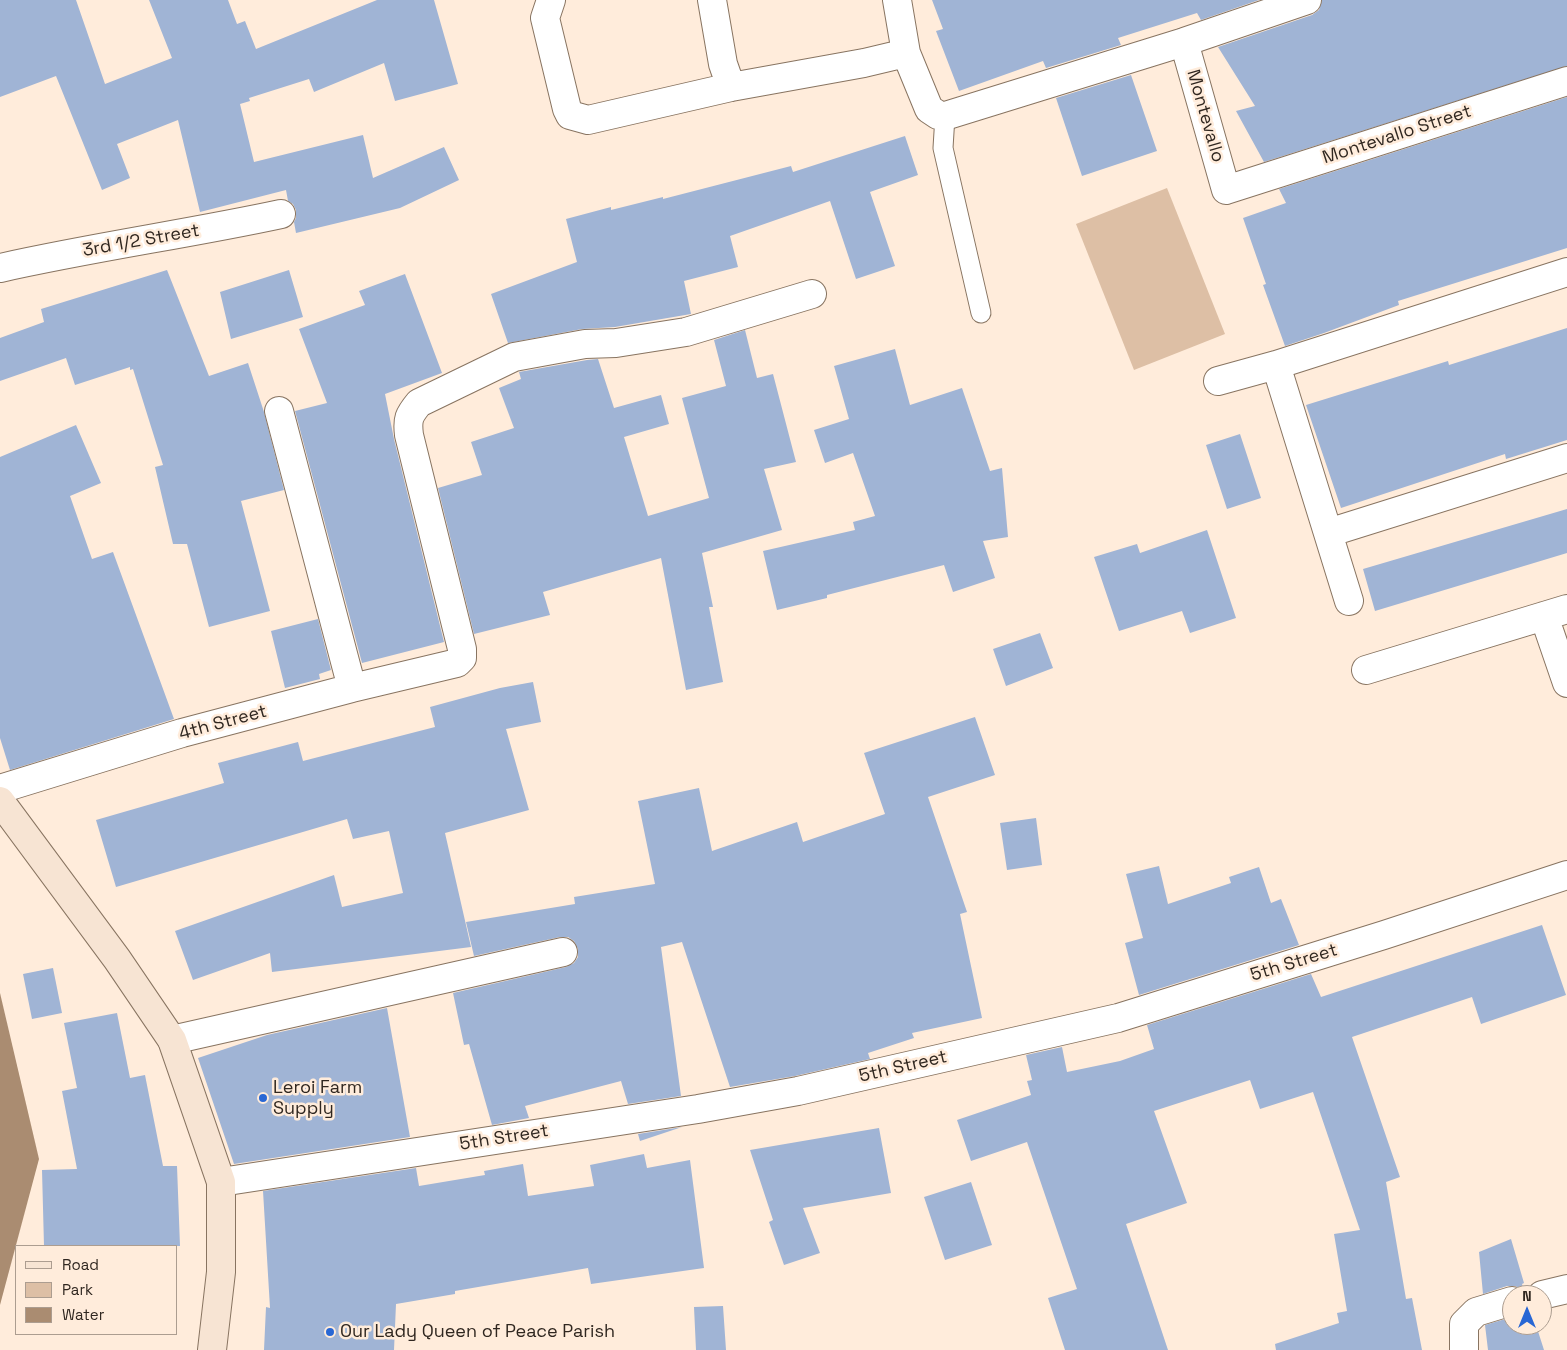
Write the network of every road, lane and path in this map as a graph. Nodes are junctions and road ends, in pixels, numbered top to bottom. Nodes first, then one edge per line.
1 (551, 0) edge
2 (712, 0) edge
3 (897, 0) edge
4 (1308, 0) edge
5 (1184, 42) junction
6 (906, 53) junction
7 (1567, 81) edge
8 (731, 87) junction
9 (945, 116) junction
10 (1226, 190) joint
11 (281, 214) dead end
12 (0, 268) edge
13 (1567, 272) edge
14 (812, 294) dead end
15 (980, 313) dead end
16 (1276, 365) junction
17 (1218, 381) dead end
18 (279, 411) dead end
19 (1567, 458) edge
20 (1328, 533) junction
21 (1349, 601) dead end
22 (1556, 612) edge
23 (1366, 670) dead end
24 (1567, 683) edge
25 (352, 688) junction
26 (0, 789) edge
27 (0, 802) edge
28 (1567, 875) edge
29 (563, 952) dead end
30 (172, 1040) junction
31 (221, 1182) junction
32 (1567, 1289) edge
33 (1552, 1293) edge
34 (1502, 1304) edge
35 (212, 1350) edge
36 (1464, 1350) edge

1 - 8 street
2 - 8 street
3 - 6 street
4 - 5 street
5 - 9 street
5 - 10 street, Montevallo
6 - 8 street
6 - 9 street
7 - 10 street, Montevallo Street
9 - 15 lane
11 - 12 street, 3rd 1/2 Street
13 - 16 street
14 - 25 street, 4th Street
16 - 17 street
16 - 20 street
18 - 25 street
19 - 20 street
20 - 21 street
22 - 23 street
22 - 24 street
25 - 26 street, 4th Street
27 - 30 main road
28 - 31 street, 5th Street
29 - 30 street
30 - 31 main road
31 - 35 main road
32 - 33 street
34 - 36 street

